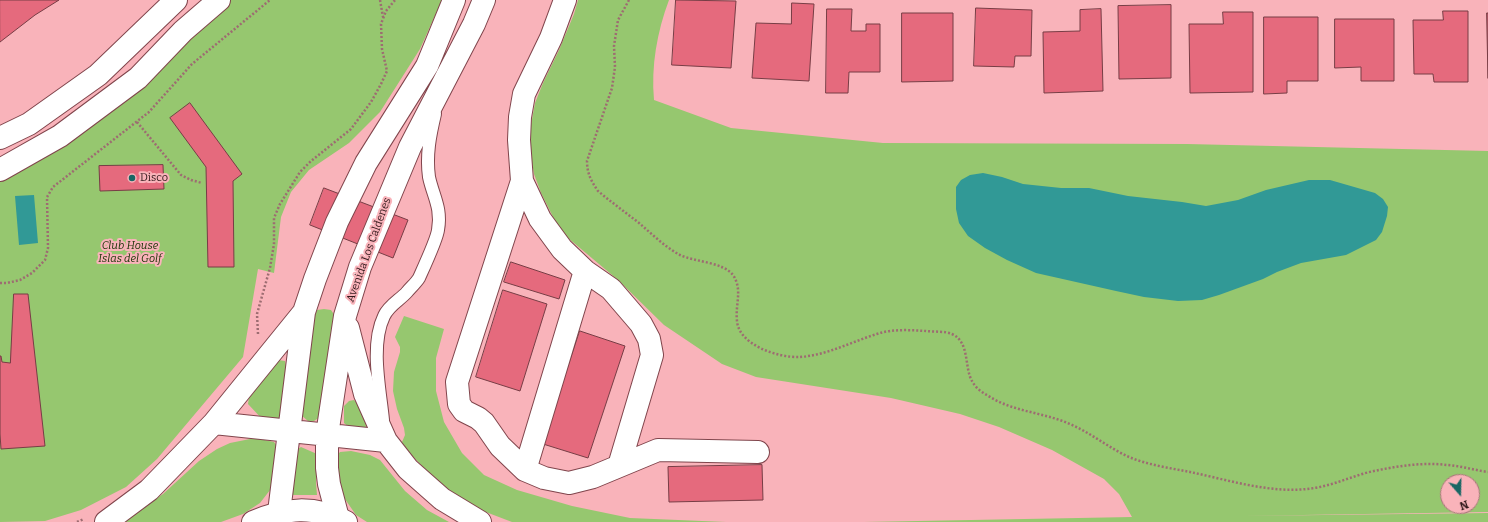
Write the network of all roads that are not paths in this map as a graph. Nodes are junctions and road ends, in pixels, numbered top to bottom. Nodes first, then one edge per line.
1 (176, 0) edge
2 (219, 0) edge
3 (454, 0) edge
4 (484, 0) edge
5 (566, 0) edge
6 (441, 90) junction
7 (0, 138) edge
8 (0, 170) edge
9 (522, 181) junction
10 (585, 271) junction
11 (304, 312) junction
12 (345, 316) junction
13 (214, 423) junction
14 (290, 431) junction
15 (327, 435) junction
16 (386, 442) junction
17 (758, 452) dead end
18 (619, 466) junction
19 (525, 470) junction
20 (97, 519) edge
21 (262, 519) edge
22 (342, 520) edge
23 (480, 522) edge

1 - 7 street
2 - 8 street
3 - 11 street
4 - 6 street, Avenida Los Caldenes
5 - 9 street
6 - 12 street, Avenida Los Caldenes
6 - 16 lane
9 - 10 street
9 - 19 street
10 - 18 street
10 - 19 street
11 - 13 street
11 - 14 street
12 - 15 street, Avenida Los Caldenes
12 - 16 street
13 - 14 street
13 - 20 street
14 - 15 street
14 - 21 street
15 - 16 street
15 - 22 street, Avenida Los Caldenes
16 - 23 street
17 - 18 street
18 - 19 street
21 - 22 street

